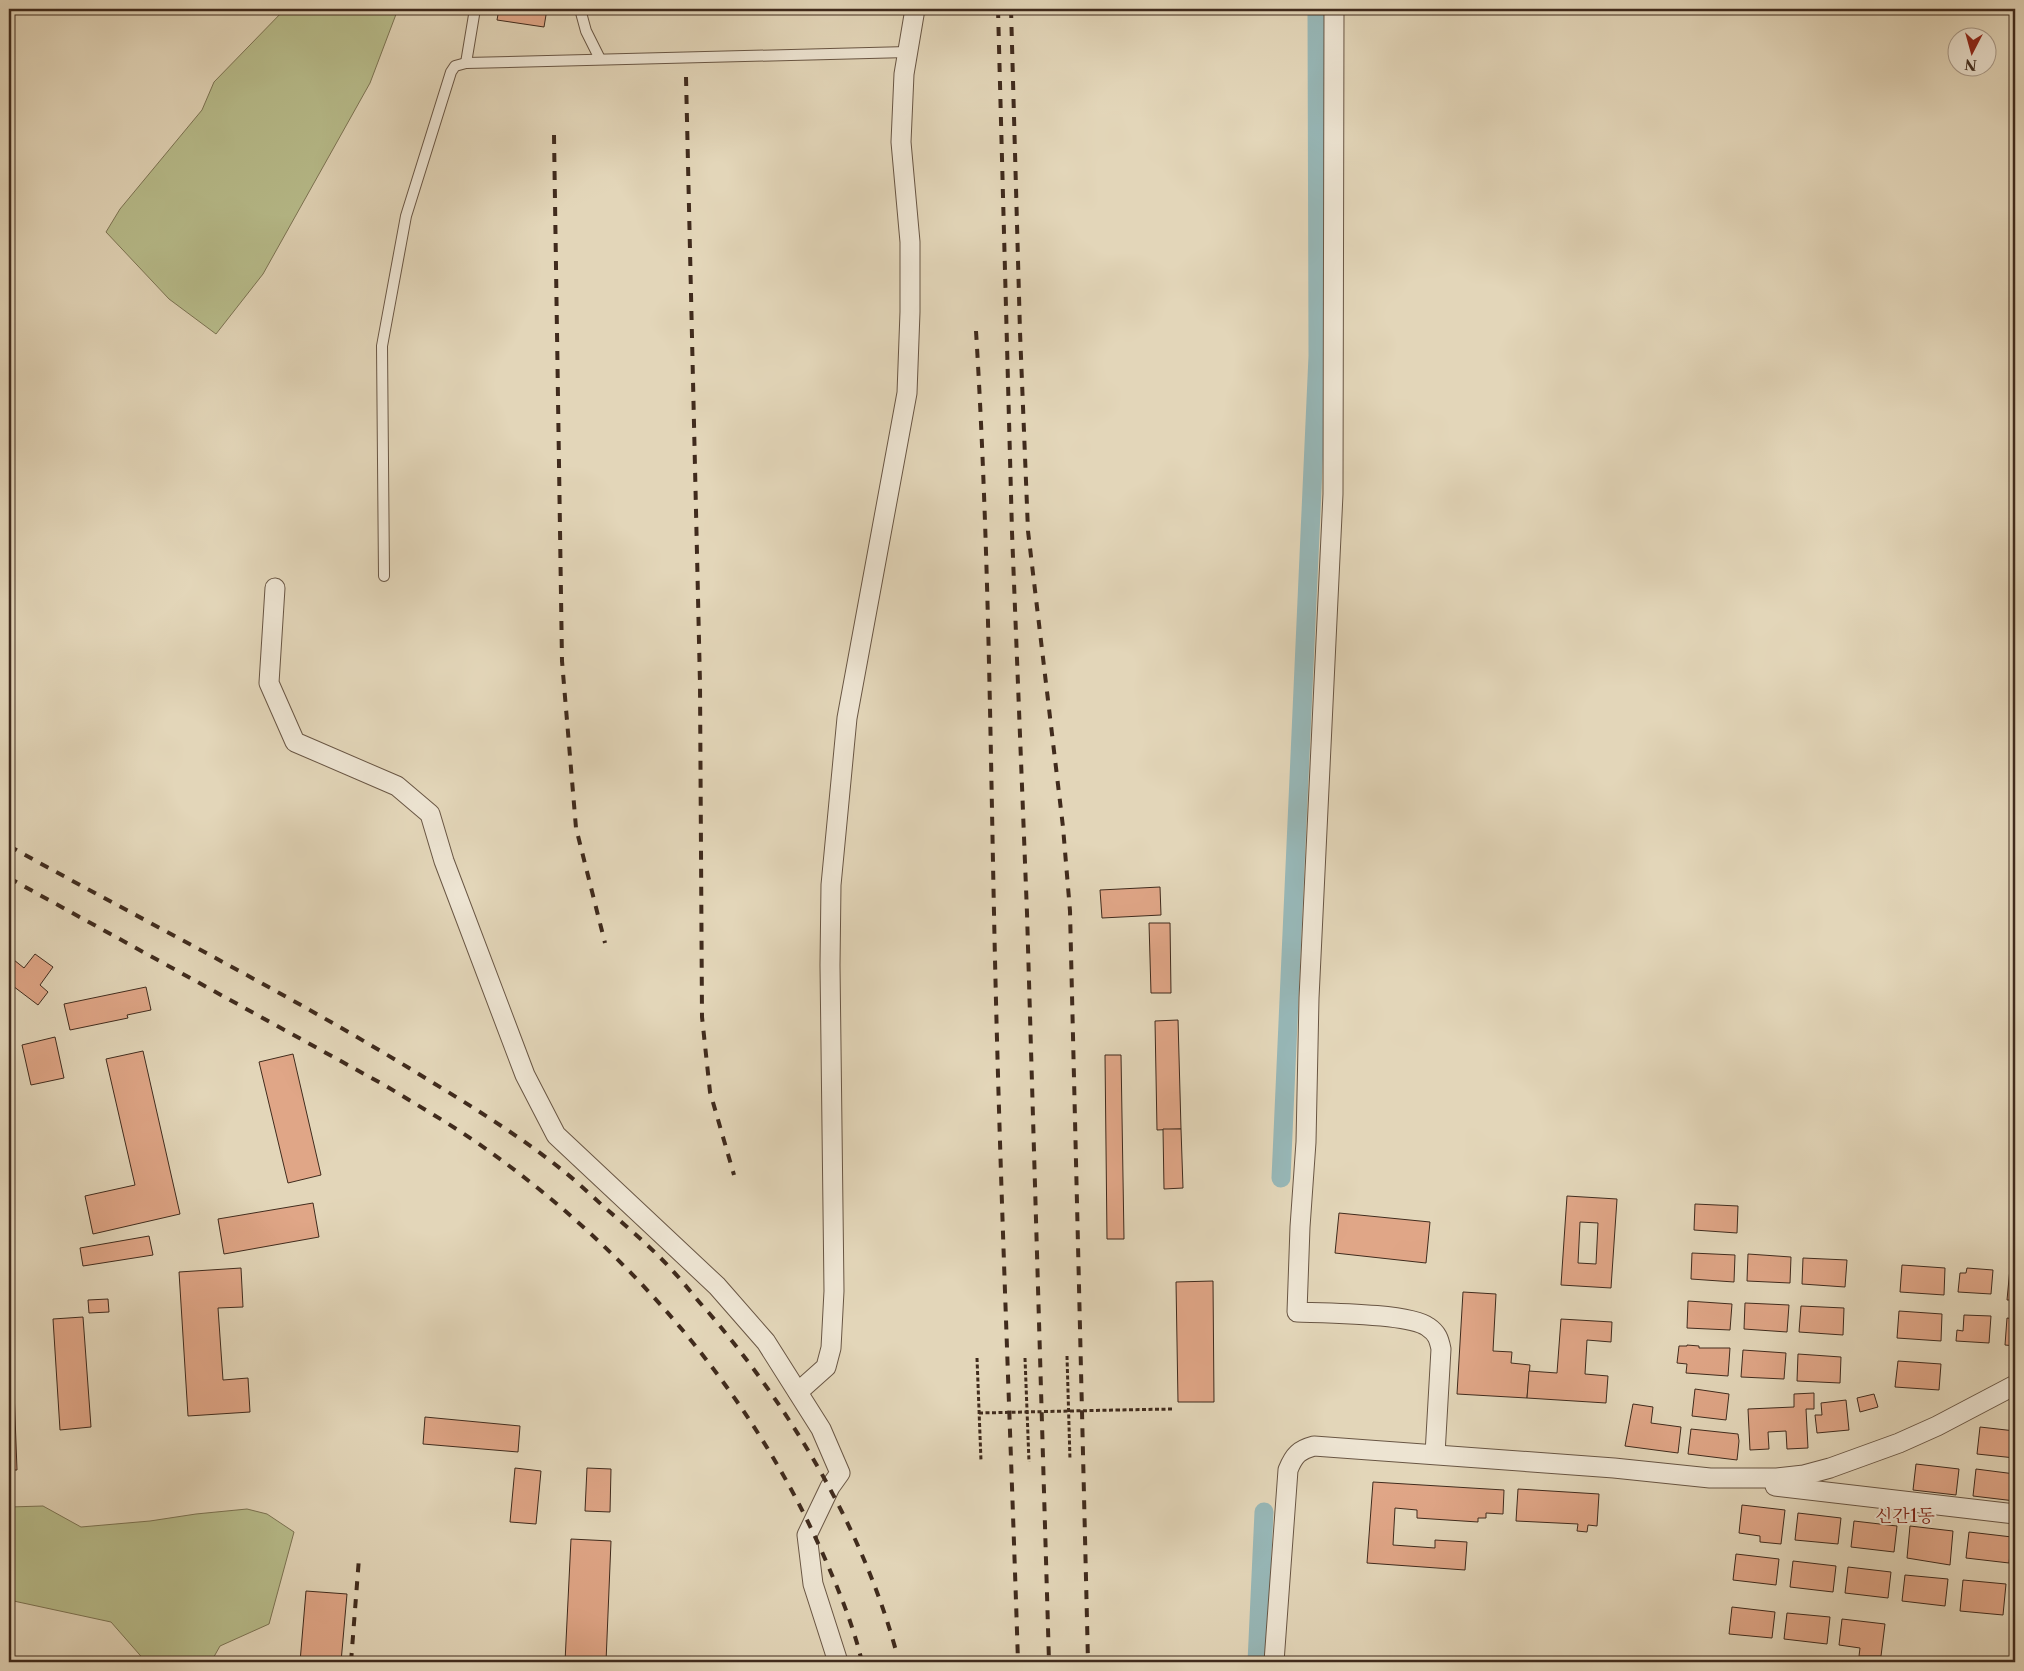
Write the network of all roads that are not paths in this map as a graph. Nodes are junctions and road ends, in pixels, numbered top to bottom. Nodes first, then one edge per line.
1 (475, 9) edge
2 (580, 9) edge
3 (915, 9) edge
4 (1334, 9) edge
5 (908, 52) junction
6 (600, 59) junction
7 (466, 63) junction
8 (384, 576) dead end
9 (275, 588) dead end
10 (2015, 1386) edge
11 (798, 1392) junction
12 (1435, 1454) junction
13 (1710, 1478) junction
14 (2015, 1514) edge
15 (838, 1662) edge
16 (1274, 1662) edge

1 - 7 lane
2 - 6 lane
3 - 5 street
4 - 12 street
5 - 6 lane
5 - 11 street
6 - 7 lane
7 - 8 lane
9 - 11 street
10 - 13 street
11 - 15 street
12 - 13 street
12 - 16 street
13 - 14 street

